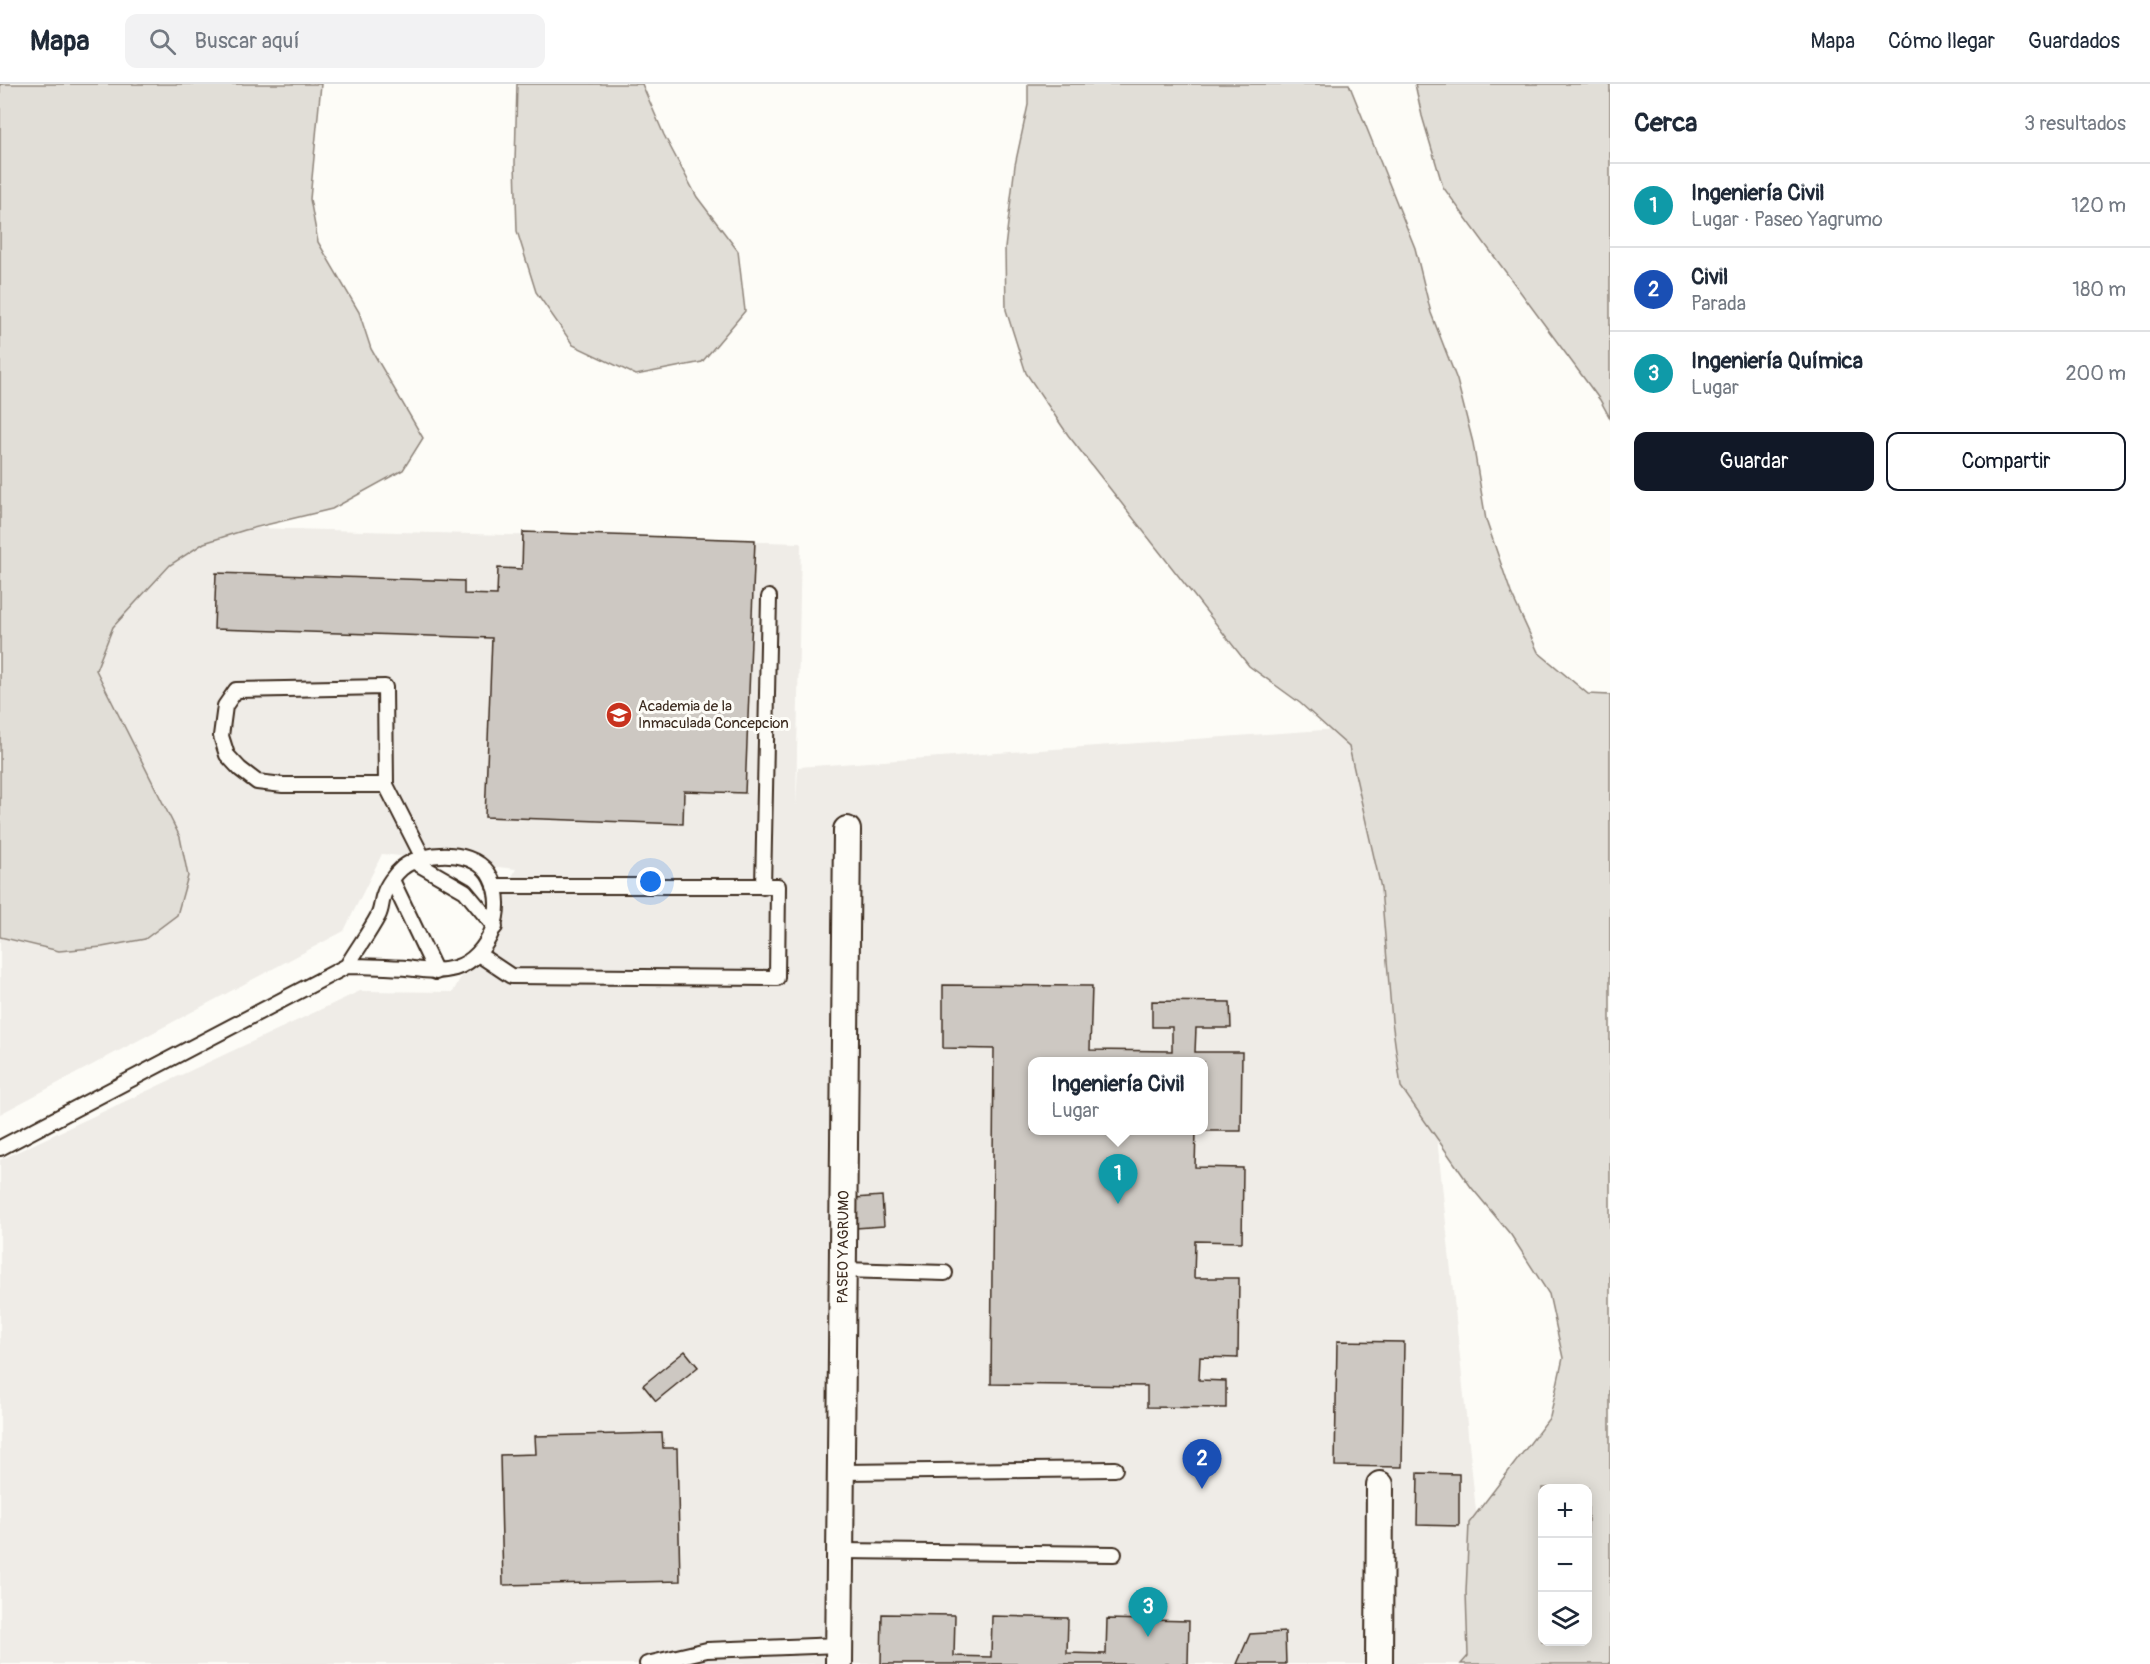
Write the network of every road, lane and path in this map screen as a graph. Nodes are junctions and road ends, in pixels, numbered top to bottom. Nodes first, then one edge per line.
1 (769, 597) dead end
2 (386, 785) junction
3 (847, 830) dead end
4 (418, 860) junction
5 (392, 880) junction
6 (494, 886) junction
7 (763, 887) junction
8 (495, 927) junction
9 (478, 954) junction
10 (347, 966) junction
11 (436, 972) junction
12 (0, 1148) edge
13 (843, 1270) junction
14 (945, 1273) dead end
15 (1115, 1469) dead end
16 (841, 1472) junction
17 (1380, 1485) dead end
18 (840, 1551) junction
19 (1114, 1554) dead end
20 (839, 1655) edge
21 (647, 1664) edge
22 (1378, 1664) edge

1 - 7 lane
2 - 2 lane
2 - 4 lane
3 - 13 street, PASEO YAGRUMO
4 - 5 lane
4 - 6 lane
4 - 8 lane
5 - 10 lane
5 - 11 lane
6 - 7 lane
6 - 8 lane
7 - 9 lane
8 - 9 lane
9 - 11 lane
10 - 11 lane
10 - 12 lane
13 - 14 lane
13 - 16 street, PASEO YAGRUMO
15 - 16 lane
16 - 18 street, PASEO YAGRUMO
17 - 22 street
18 - 19 lane
18 - 20 street, PASEO YAGRUMO
20 - 21 lane

